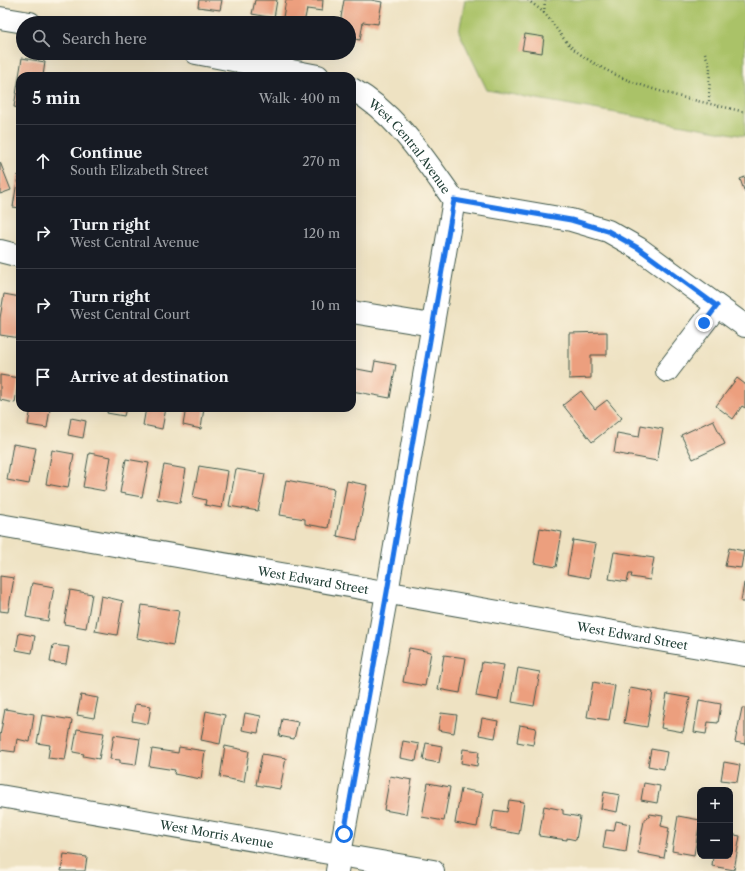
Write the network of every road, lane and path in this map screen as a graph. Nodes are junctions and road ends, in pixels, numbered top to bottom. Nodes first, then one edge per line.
1 (528, 0) edge
2 (545, 0) edge
3 (544, 14) junction
4 (0, 18) edge
5 (16, 21) edge
6 (706, 53) dead end
7 (233, 60) edge
8 (297, 72) edge
9 (356, 91) edge
10 (709, 103) junction
11 (745, 112) edge
12 (454, 200) junction
13 (0, 251) edge
14 (16, 255) edge
15 (717, 306) junction
16 (356, 313) edge
17 (744, 324) edge
18 (432, 326) junction
19 (666, 371) dead end
20 (0, 525) edge
21 (387, 592) junction
22 (745, 655) edge
23 (0, 796) edge
24 (339, 863) edge
25 (433, 871) edge

1 - 3 path
2 - 3 path
3 - 10 path
4 - 5 street
6 - 10 path
7 - 8 street
9 - 12 street, West Central Avenue
10 - 11 path
12 - 15 street, West Central Avenue
12 - 18 street
13 - 14 street
15 - 17 street, West Central Avenue
15 - 19 street
16 - 18 street
18 - 21 street
20 - 21 street, West Edward Street
21 - 22 street, West Edward Street
21 - 24 street
23 - 24 street, West Morris Avenue
24 - 25 street, West Morris Avenue

